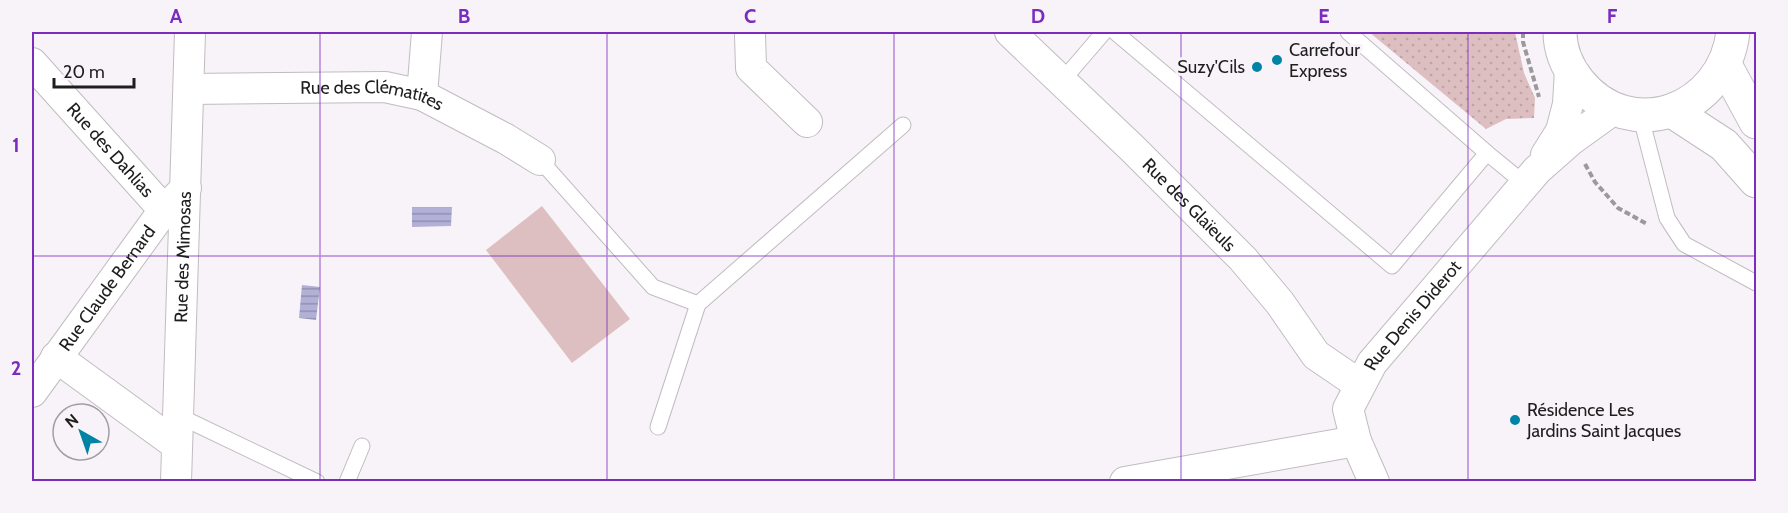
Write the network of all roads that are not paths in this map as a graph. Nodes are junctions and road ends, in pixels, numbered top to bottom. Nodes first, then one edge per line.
1 (190, 32) edge
2 (427, 32) edge
3 (1104, 32) edge
4 (1115, 32) edge
5 (1348, 32) edge
6 (1560, 32) edge
7 (1736, 32) edge
8 (750, 33) edge
9 (1015, 33) edge
10 (32, 63) edge
11 (1725, 65) junction
12 (1570, 70) junction
13 (1062, 81) junction
14 (189, 88) junction
15 (422, 95) junction
16 (1672, 111) junction
17 (1627, 112) junction
18 (807, 122) dead end
19 (1756, 122) edge
20 (903, 125) dead end
21 (1488, 153) junction
22 (540, 160) joint
23 (1531, 177) junction
24 (1756, 181) edge
25 (186, 188) junction
26 (164, 210) junction
27 (1756, 284) edge
28 (698, 303) junction
29 (56, 357) junction
30 (1360, 385) junction
31 (32, 392) edge
32 (658, 427) dead end
33 (178, 430) junction
34 (1356, 441) junction
35 (362, 446) dead end
36 (176, 482) edge
37 (317, 482) edge
38 (347, 482) edge
39 (1125, 482) edge
40 (1374, 482) edge

1 - 14 street, Rue des Mimosas
2 - 15 street
3 - 13 lane
4 - 21 lane
5 - 21 lane
6 - 12 main road
7 - 11 main road
8 - 18 street
9 - 13 street, Rue des Glaïeuls
10 - 26 street, Rue des Dahlias
11 - 16 main road
11 - 19 main road
12 - 17 main road
12 - 23 street, Rue Denis Diderot
13 - 30 street, Rue des Glaïeuls
14 - 15 street, Rue des Clématites
14 - 25 street, Rue des Mimosas
15 - 22 street, Rue des Clématites
16 - 17 main road
16 - 24 main road
17 - 23 street, Rue Denis Diderot
17 - 27 lane
20 - 28 lane
21 - 23 lane
22 - 28 lane
23 - 30 street, Rue Denis Diderot
25 - 26 street, Rue Claude Bernard
25 - 33 street, Rue des Mimosas
26 - 29 street, Rue Claude Bernard
28 - 32 lane
29 - 31 street, Rue Claude Bernard
29 - 33 street
30 - 34 street, Rue Denis Diderot
33 - 36 street, Rue des Mimosas
33 - 37 lane
34 - 39 street
34 - 40 street, Rue Denis Diderot
35 - 38 lane

